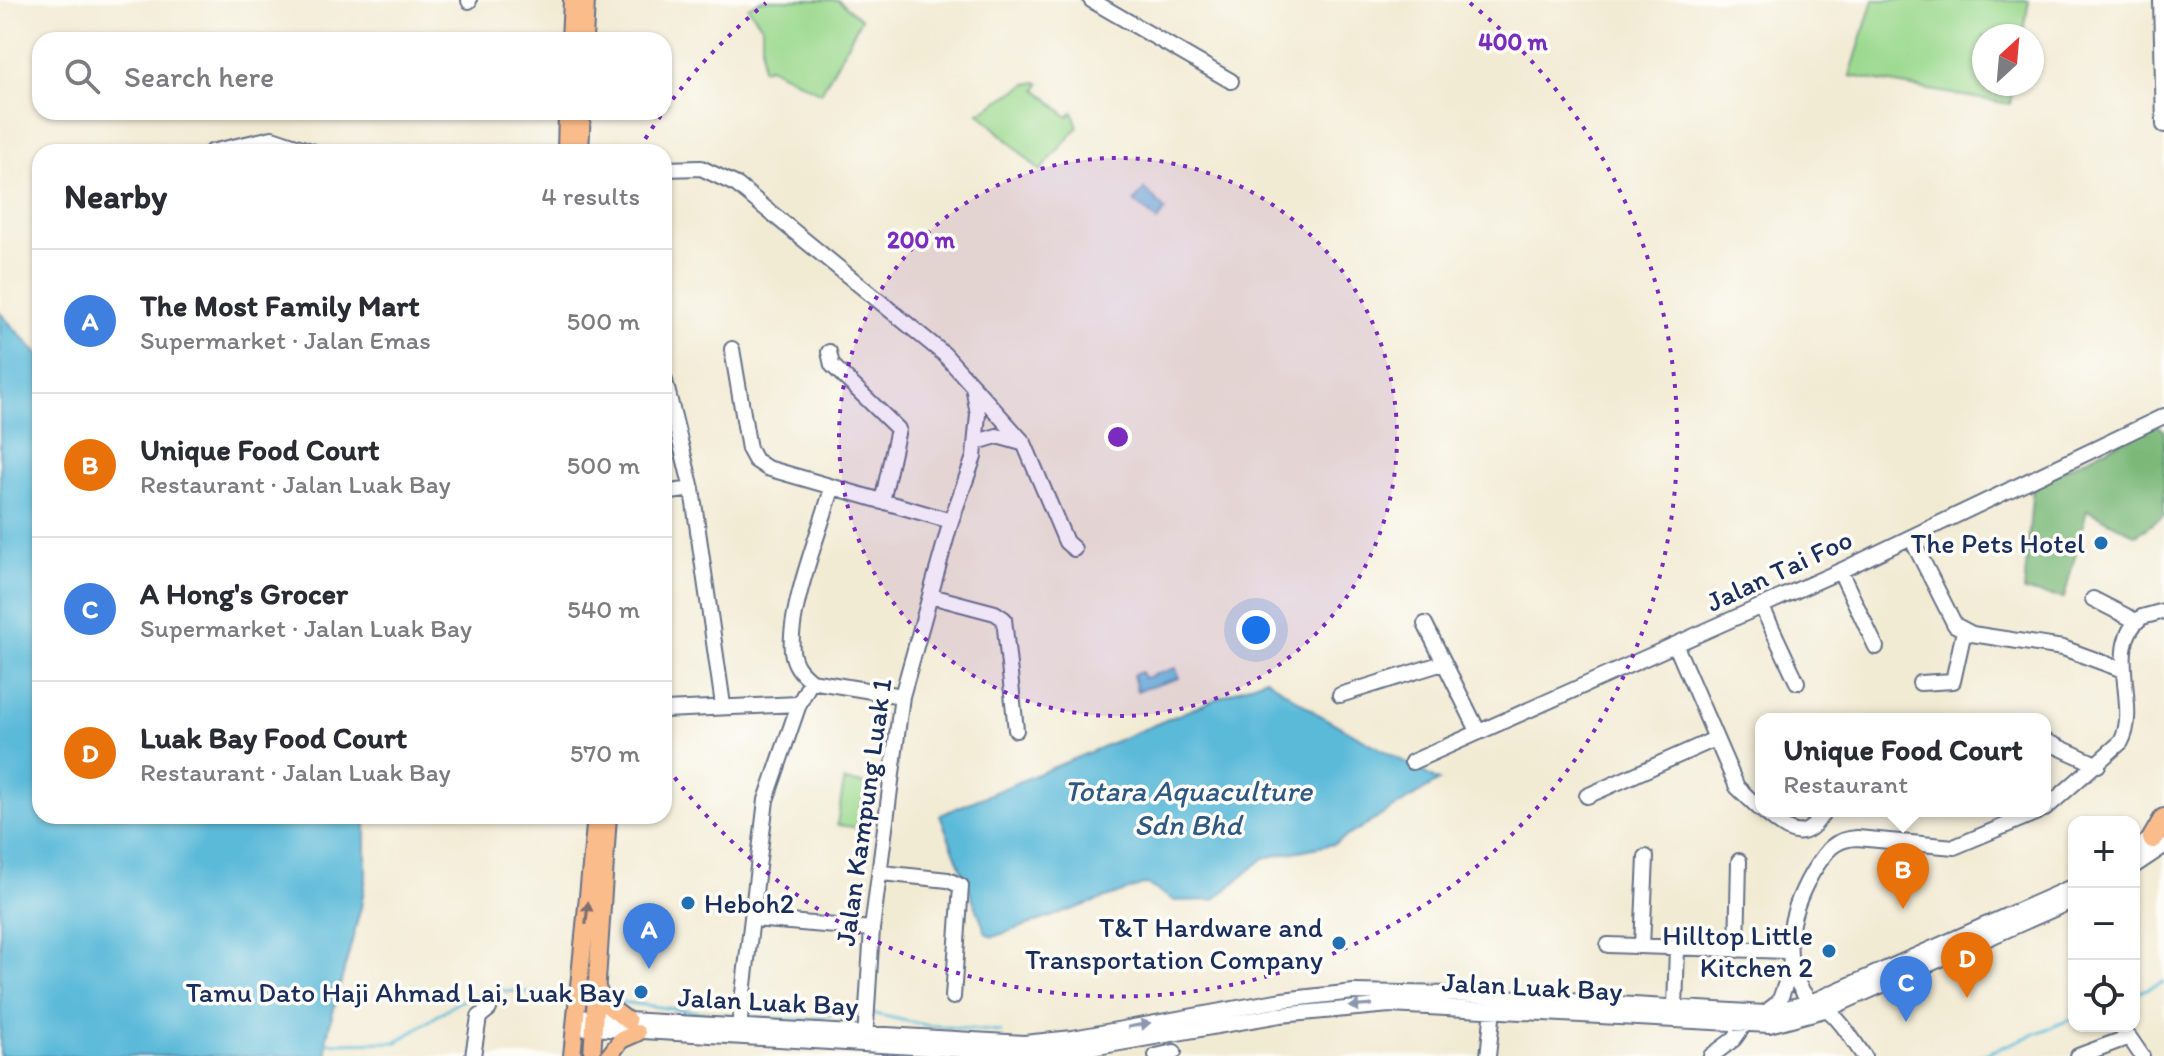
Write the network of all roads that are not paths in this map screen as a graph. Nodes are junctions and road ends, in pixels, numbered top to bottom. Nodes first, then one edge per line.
1 (572, 0) edge
2 (586, 0) edge
3 (1091, 0) edge
4 (2161, 0) edge
5 (570, 32) edge
6 (584, 32) edge
7 (1231, 81) dead end
8 (567, 120) edge
9 (582, 120) edge
10 (2164, 125) edge
11 (246, 144) edge
12 (290, 144) edge
13 (566, 144) edge
14 (580, 144) edge
15 (672, 169) edge
16 (732, 349) dead end
17 (829, 352) dead end
18 (973, 386) junction
19 (672, 409) edge
20 (2164, 416) edge
21 (977, 442) junction
22 (1024, 443) junction
23 (692, 489) junction
24 (832, 489) junction
25 (672, 492) edge
26 (882, 502) junction
27 (951, 521) junction
28 (1911, 538) junction
29 (1074, 549) dead end
30 (1840, 571) junction
31 (931, 596) junction
32 (2093, 599) dead end
33 (1762, 607) junction
34 (2164, 611) edge
35 (2136, 621) junction
36 (1425, 624) dead end
37 (1964, 631) junction
38 (1676, 646) junction
39 (1876, 647) dead end
40 (1443, 663) junction
41 (2123, 670) junction
42 (811, 681) junction
43 (1797, 682) dead end
44 (1920, 683) dead end
45 (1340, 695) dead end
46 (902, 696) junction
47 (799, 704) junction
48 (723, 705) junction
49 (672, 709) edge
50 (1016, 730) dead end
51 (1478, 731) junction
52 (1715, 739) junction
53 (2051, 744) edge
54 (1412, 762) dead end
55 (2098, 765) junction
56 (1587, 796) dead end
57 (1755, 804) edge
58 (2051, 804) edge
59 (1772, 817) edge
60 (1821, 817) edge
61 (2026, 817) edge
62 (2164, 819) edge
63 (595, 824) edge
64 (608, 824) edge
65 (1816, 825) junction
66 (2160, 837) edge
67 (1834, 843) junction
68 (2140, 848) edge
69 (1646, 857) dead end
70 (2140, 859) edge
71 (1739, 861) dead end
72 (882, 873) junction
73 (2069, 888) edge
74 (2068, 903) edge
75 (753, 919) junction
76 (872, 929) junction
77 (1608, 945) dead end
78 (1642, 946) junction
79 (1677, 948) junction
80 (1737, 950) junction
81 (1787, 951) junction
82 (1791, 969) junction
83 (1838, 990) junction
84 (1858, 995) junction
85 (953, 997) dead end
86 (1811, 1002) junction
87 (597, 1005) junction
88 (1675, 1008) junction
89 (489, 1009) dead end
90 (577, 1009) junction
91 (1493, 1009) junction
92 (1828, 1009) junction
93 (1765, 1013) junction
94 (1744, 1025) junction
95 (865, 1026) junction
96 (1843, 1026) junction
97 (632, 1027) junction
98 (739, 1027) junction
99 (963, 1049) edge
100 (1108, 1051) edge
101 (1174, 1052) dead end
102 (940, 1054) edge
103 (1052, 1055) edge
104 (473, 1056) edge
105 (572, 1056) edge
106 (592, 1056) edge
107 (609, 1056) edge
108 (1156, 1056) edge
109 (1488, 1056) edge
110 (1711, 1056) edge
111 (1864, 1056) edge
112 (2078, 1056) edge
113 (2142, 1056) edge

1 - 5 main road
2 - 6 main road
3 - 7 street
4 - 10 street
8 - 13 main road
9 - 14 main road
11 - 12 street
15 - 18 street
16 - 24 street
17 - 26 street
18 - 21 street, Jalan Kampung Luak 1
18 - 22 street
19 - 23 street
20 - 28 street, Jalan Tai Foo
21 - 22 street
21 - 27 street, Jalan Kampung Luak 1
22 - 29 street
23 - 25 street
23 - 48 street
24 - 26 street
24 - 42 street
26 - 27 street
27 - 31 street, Jalan Kampung Luak 1
28 - 30 street, Jalan Tai Foo
28 - 37 street
30 - 33 street, Jalan Tai Foo
30 - 39 street
31 - 46 street, Jalan Kampung Luak 1
31 - 50 street
32 - 35 street
33 - 38 street, Jalan Tai Foo
33 - 43 street
34 - 35 street
35 - 41 street
36 - 40 street
37 - 41 street
37 - 44 street
38 - 51 street, Jalan Tai Foo
38 - 52 street
40 - 45 street
40 - 51 street
41 - 55 street
42 - 46 street
42 - 47 street
46 - 72 street, Jalan Kampung Luak 1
47 - 48 street
47 - 75 street
48 - 49 street
51 - 54 street, Jalan Tai Foo
52 - 56 street
52 - 57 street
53 - 55 street
55 - 58 street
59 - 65 street
60 - 65 street
61 - 67 street
62 - 66 highway
90 -> 63 main road
64 - 87 main road
65 - 67 street
66 - 68 street
66 - 70 street
67 - 81 street
69 - 78 street
71 - 80 street
72 - 76 street, Jalan Kampung Luak 1
72 - 85 street
73 - 83 street, Jalan Luak Bay
74 - 84 street, Jalan Luak Bay
75 - 76 street
75 - 98 street
76 - 95 street, Jalan Kampung Luak 1
77 - 78 street
78 - 79 street
79 - 80 street
79 - 88 street
80 - 81 street
81 - 82 street
82 - 86 street
82 - 93 street
83 - 86 street, Jalan Luak Bay
83 - 92 street
84 - 92 street, Jalan Luak Bay
84 - 96 street
86 - 92 street
86 - 93 street, Jalan Luak Bay
87 - 90 street, Jalan Luak Bay
87 - 97 main road
87 - 97 street, Jalan Luak Bay
87 - 106 main road
88 - 93 street, Jalan Luak Bay
99 -> 88 street, Jalan Luak Bay
89 - 104 street
90 - 105 main road
91 - 94 street, Jalan Luak Bay
91 -> 100 street, Jalan Luak Bay
91 - 109 street
92 - 94 street, Jalan Luak Bay
92 - 96 street
94 - 110 street
95 - 97 street, Jalan Luak Bay
95 - 98 street, Jalan Luak Bay
95 - 99 street, Jalan Luak Bay
95 - 102 street, Jalan Luak Bay
96 - 111 street
97 - 98 street, Jalan Luak Bay
97 - 107 main road
99 - 102 street, Jalan Luak Bay
99 - 103 street, Jalan Luak Bay
100 - 103 street, Jalan Luak Bay
101 - 108 street
112 - 113 street

